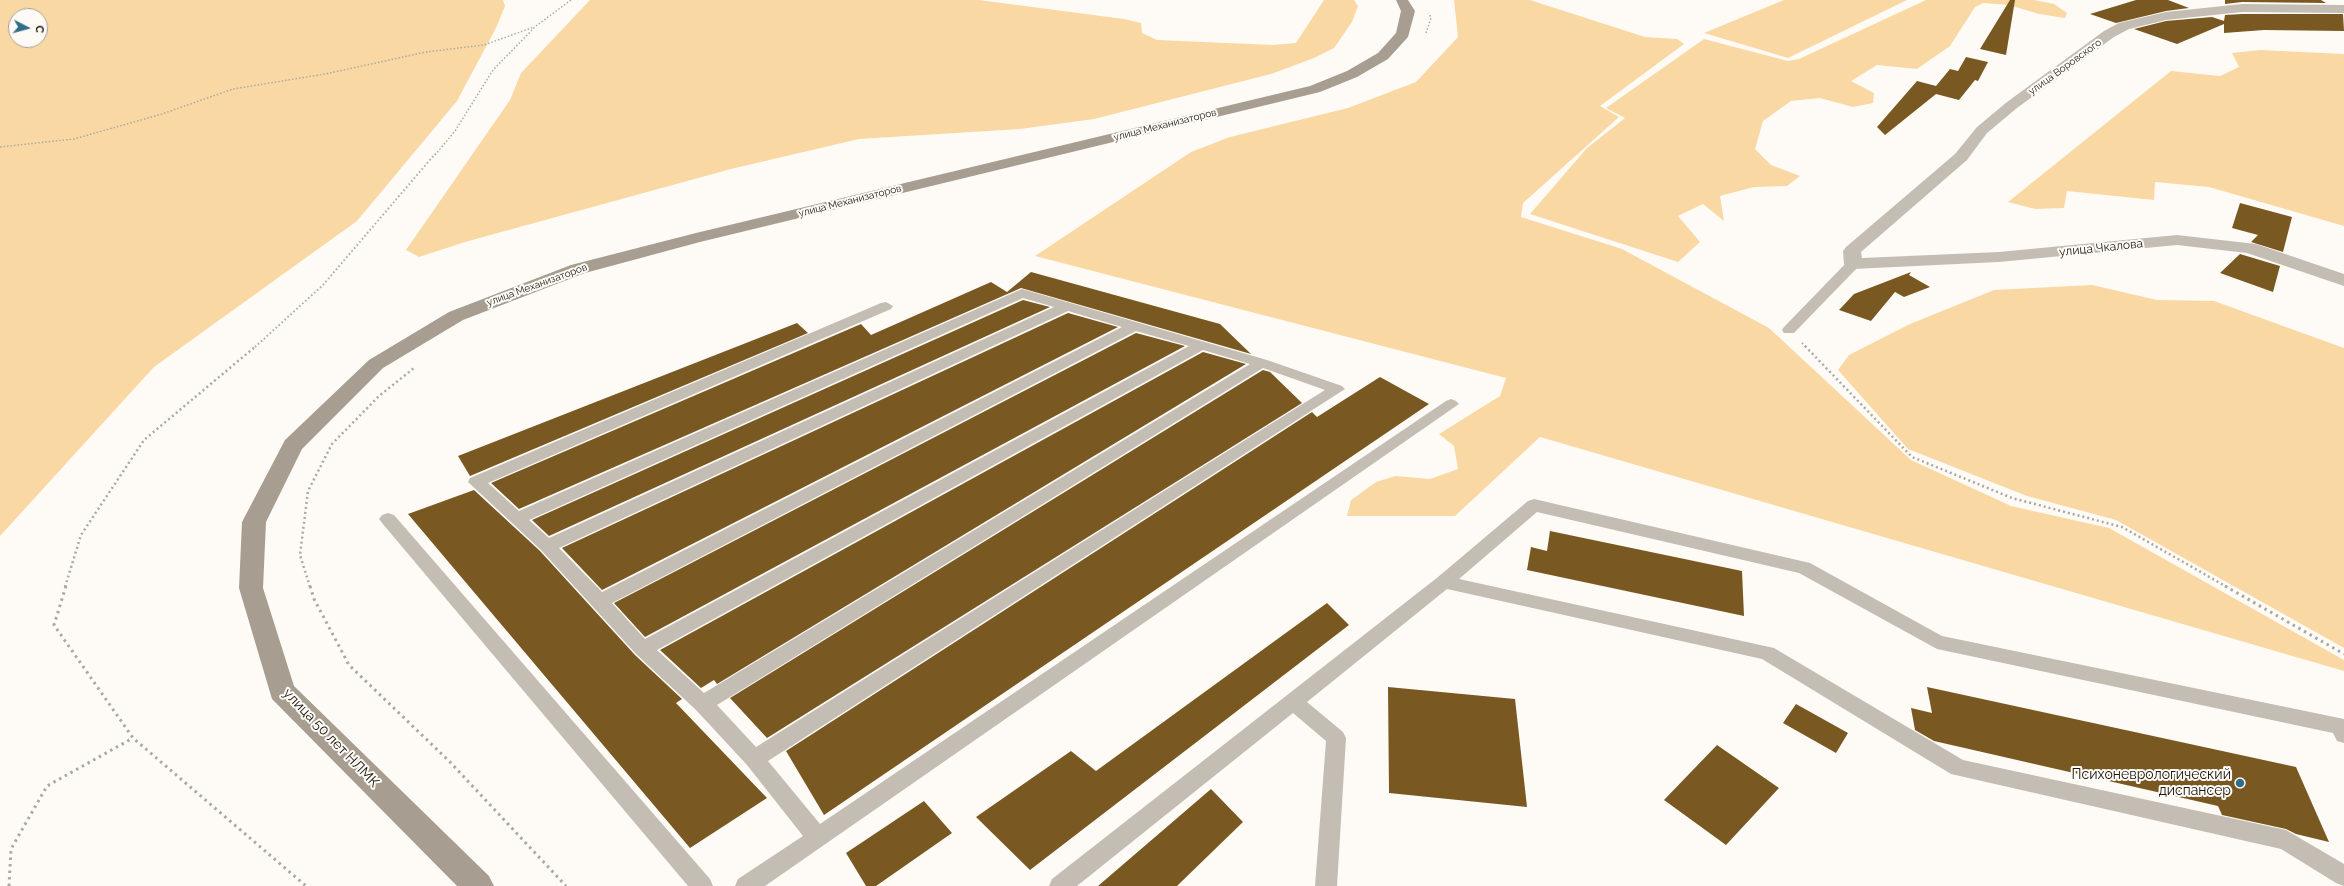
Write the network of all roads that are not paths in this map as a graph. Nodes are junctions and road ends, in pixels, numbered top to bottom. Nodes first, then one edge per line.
1 (1402, 0) edge
2 (2344, 9) edge
3 (1853, 264) junction
4 (2344, 280) edge
5 (886, 306) dead end
6 (1067, 306) junction
7 (1132, 327) junction
8 (1790, 330) road end
9 (1202, 345) junction
10 (1262, 363) junction
11 (1451, 404) dead end
12 (293, 445) joint
13 (518, 518) junction
14 (388, 519) dead end
15 (547, 546) junction
16 (1444, 582) junction
17 (600, 601) junction
18 (643, 649) junction
19 (1293, 702) junction
20 (703, 704) junction
21 (2343, 729) edge
22 (754, 759) junction
23 (818, 838) junction
24 (2344, 876) edge
25 (478, 886) edge
26 (702, 886) edge
27 (746, 886) edge
28 (1060, 886) edge
29 (1326, 886) edge

1 - 12 main road, улица Механизаторов
2 - 3 street, улица Воровского
3 - 4 street, улица Чкалова
3 - 8 lane
5 - 13 lane
6 - 7 lane
6 - 13 lane
6 - 15 lane
7 - 9 lane
7 - 17 lane
9 - 10 lane
9 - 18 lane
10 - 20 lane
10 - 22 lane
11 - 23 lane
12 - 25 main road, улица 50 лет НЛМК
13 - 15 lane
14 - 26 lane
15 - 17 lane
16 - 19 lane
16 - 21 lane
16 - 24 lane
17 - 18 lane
18 - 20 lane
19 - 28 lane
19 - 29 lane
20 - 22 lane
22 - 23 lane
23 - 27 lane

